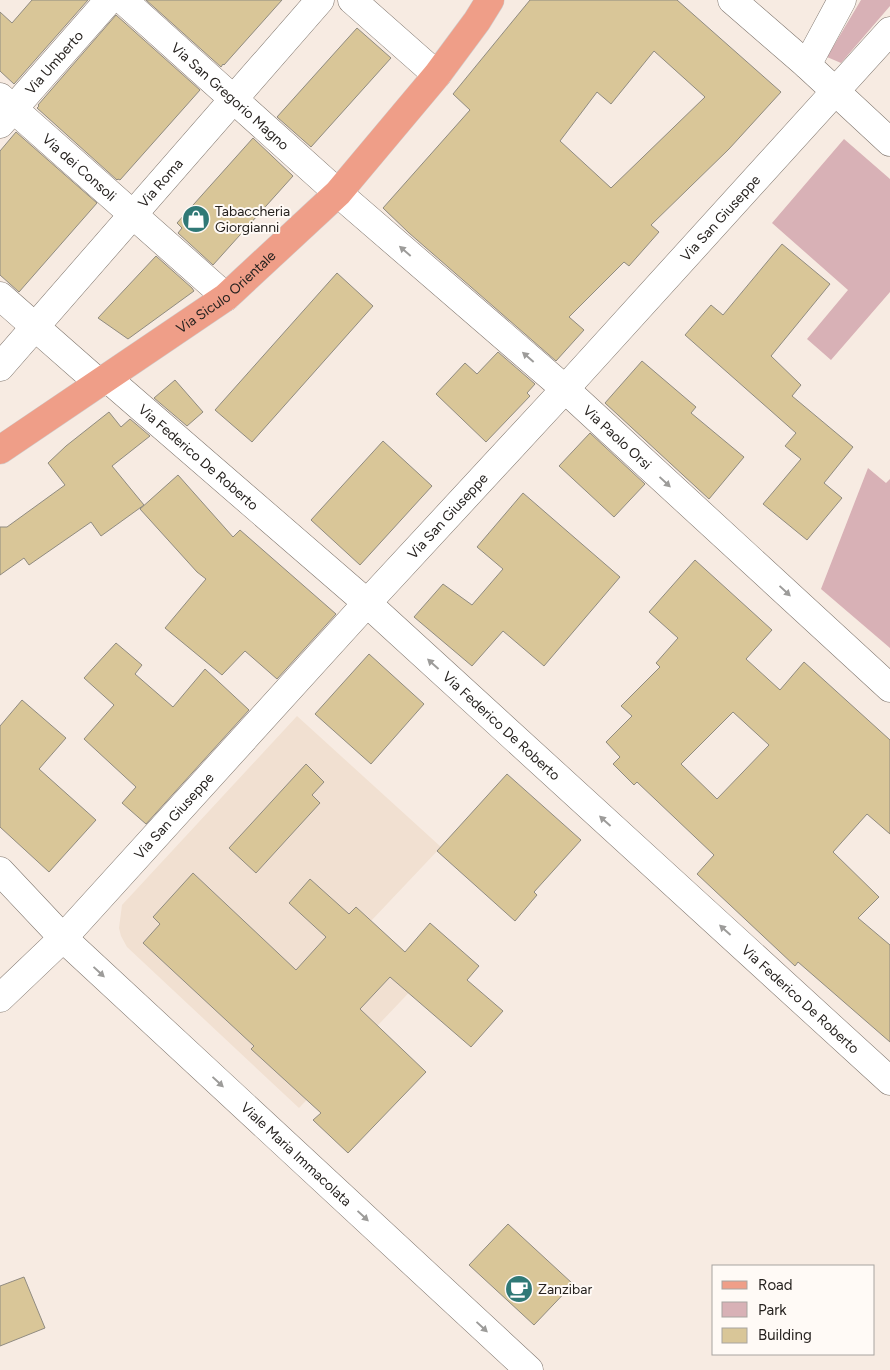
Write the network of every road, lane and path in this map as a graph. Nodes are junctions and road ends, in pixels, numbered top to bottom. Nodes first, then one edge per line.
1 (109, 0) edge
2 (123, 0) edge
3 (320, 0) edge
4 (352, 0) edge
5 (490, 0) edge
6 (732, 0) edge
7 (842, 0) edge
8 (890, 31) edge
9 (807, 65) junction
10 (438, 75) junction
11 (835, 92) junction
12 (234, 99) junction
13 (4, 110) edge
14 (890, 142) edge
15 (338, 193) junction
16 (133, 213) junction
17 (0, 296) edge
18 (226, 297) junction
19 (35, 327) junction
20 (0, 367) edge
21 (103, 381) junction
22 (564, 389) junction
23 (0, 450) edge
24 (367, 603) junction
25 (890, 688) edge
26 (0, 871) edge
27 (0, 898) edge
28 (63, 938) junction
29 (0, 998) edge
30 (890, 1081) edge
31 (529, 1370) edge

1 - 13 street, Via Umberto
2 - 12 street, Via San Gregorio Magno
3 - 12 street, Via Roma
4 - 10 street
5 - 10 main road, Via Siculo Orientale
6 - 9 street
7 - 9 street
8 - 11 street, Via San Giuseppe
9 - 11 street
10 - 15 main road, Via Siculo Orientale
11 - 14 street
11 - 22 street, Via San Giuseppe
12 - 15 street, Via San Gregorio Magno
12 - 16 street, Via Roma
13 - 16 street, Via dei Consoli
15 - 18 main road, Via Siculo Orientale
22 -> 15 street, Via Paolo Orsi
16 - 18 street, Via dei Consoli
16 - 19 street, Via Roma
17 - 19 street, Via Federico De Roberto
18 - 21 main road, Via Siculo Orientale
19 - 20 street, Via Roma
19 - 21 street, Via Federico De Roberto
21 - 23 main road, Via Siculo Orientale
21 - 24 street, Via Federico De Roberto
22 - 24 street, Via San Giuseppe
22 -> 25 street, Via Paolo Orsi
24 - 28 street, Via San Giuseppe
30 -> 24 street, Via Federico De Roberto
26 - 28 street, Viale Maria Immacolata
27 - 28 street, Viale Maria Immacolata
28 - 29 street, Via San Giuseppe
28 -> 31 street, Viale Maria Immacolata

